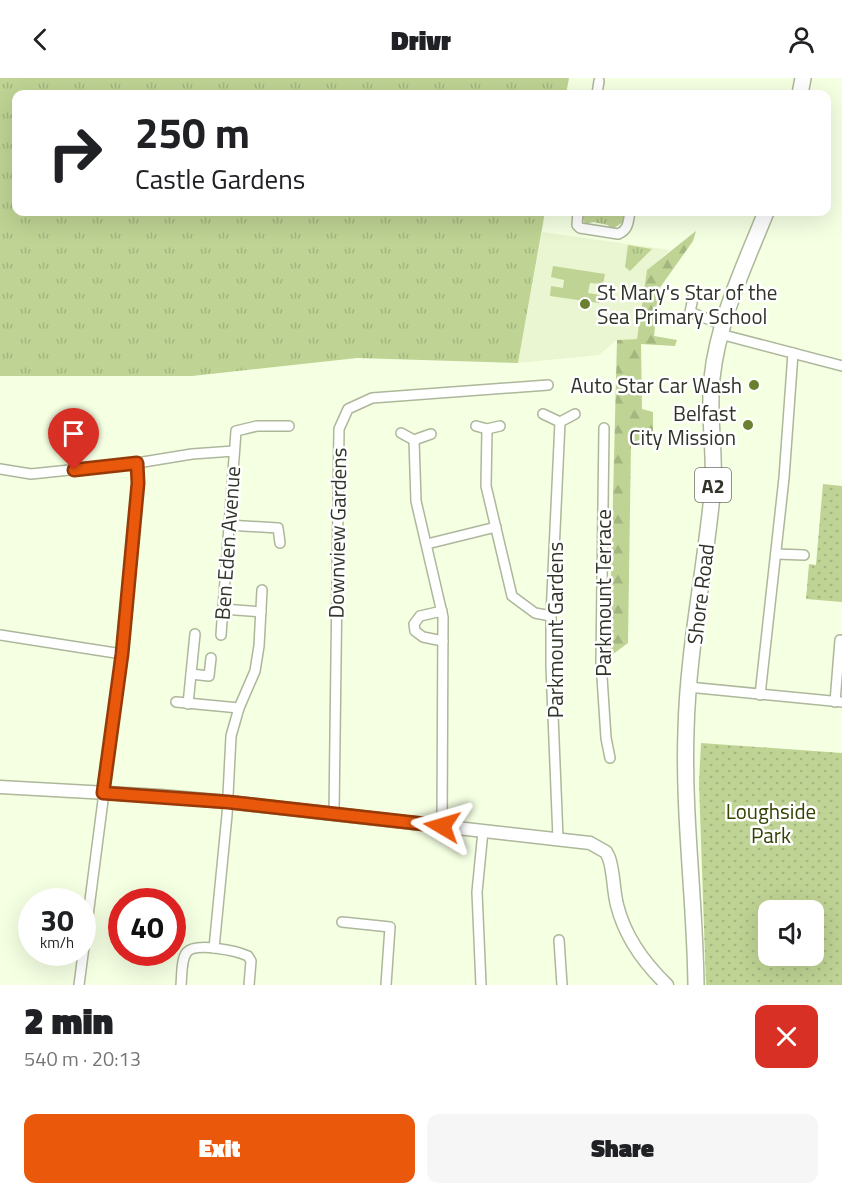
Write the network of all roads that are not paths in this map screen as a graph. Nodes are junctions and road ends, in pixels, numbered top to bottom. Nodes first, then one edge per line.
1 (599, 81) dead end
2 (598, 90) edge
3 (578, 216) edge
4 (629, 216) edge
5 (765, 216) edge
6 (694, 293) dead end
7 (722, 330) junction
8 (793, 353) junction
9 (842, 366) edge
10 (548, 385) dead end
11 (543, 414) dead end
12 (575, 414) dead end
13 (560, 422) junction
14 (289, 426) dead end
15 (476, 426) dead end
16 (500, 426) dead end
17 (604, 428) dead end
18 (487, 429) junction
19 (401, 433) dead end
20 (432, 434) dead end
21 (414, 440) junction
22 (234, 451) junction
23 (137, 463) junction
24 (0, 470) edge
25 (228, 525) junction
26 (496, 527) junction
27 (280, 543) dead end
28 (427, 544) junction
29 (776, 554) junction
30 (804, 555) dead end
31 (262, 590) dead end
32 (222, 609) junction
33 (442, 611) junction
34 (261, 612) junction
35 (551, 616) junction
36 (195, 634) dead end
37 (0, 635) edge
38 (221, 635) dead end
39 (840, 640) dead end
40 (443, 641) junction
41 (122, 654) junction
42 (211, 658) dead end
43 (191, 674) junction
44 (688, 687) junction
45 (760, 695) junction
46 (176, 702) dead end
47 (838, 702) edge
48 (188, 704) junction
49 (239, 708) junction
50 (610, 758) dead end
51 (0, 787) edge
52 (103, 793) junction
53 (228, 802) junction
54 (334, 814) junction
55 (442, 826) junction
56 (483, 831) junction
57 (558, 838) junction
58 (342, 922) dead end
59 (559, 940) dead end
60 (214, 948) junction
61 (78, 985) edge
62 (181, 985) edge
63 (249, 985) edge
64 (386, 985) edge
65 (481, 985) edge
66 (562, 985) edge
67 (667, 985) edge
68 (696, 985) edge

1 - 2 street
3 - 4 street
5 - 7 main road, Shore Road / A2
6 - 7 street
7 - 8 street
7 - 44 main road, Shore Road / A2
8 - 9 street
8 - 29 street
10 - 54 street, Downview Gardens
11 - 13 street
12 - 13 street
13 - 35 street, Parkmount Gardens
14 - 22 street
15 - 18 street
16 - 18 street
17 - 50 street, Parkmount Terrace
18 - 26 street
19 - 21 street
20 - 21 street
21 - 28 street
22 - 23 street
22 - 25 street, Ben Eden Avenue
23 - 24 street
23 - 41 street
25 - 27 street
25 - 32 street, Ben Eden Avenue
26 - 28 street
26 - 35 street
28 - 33 street
29 - 30 street
29 - 45 street
31 - 34 street
32 - 34 street
32 - 38 street, Ben Eden Avenue
33 - 40 street
33 - 40 street
34 - 49 street
35 - 57 street, Parkmount Gardens
36 - 43 street
37 - 41 street
39 - 47 street
40 - 55 street
41 - 52 street
42 - 43 street
43 - 48 street
44 - 45 street
44 - 68 main road, Shore Road / A2
45 - 47 street
46 - 48 street
48 - 49 street
49 - 53 street
51 - 52 street
52 - 53 street
52 - 61 street
53 - 54 street
53 - 60 street
54 - 55 street
55 - 56 street
56 - 57 street
56 - 65 street
57 - 67 street
58 - 64 street
59 - 66 street
60 - 62 street
60 - 63 street

